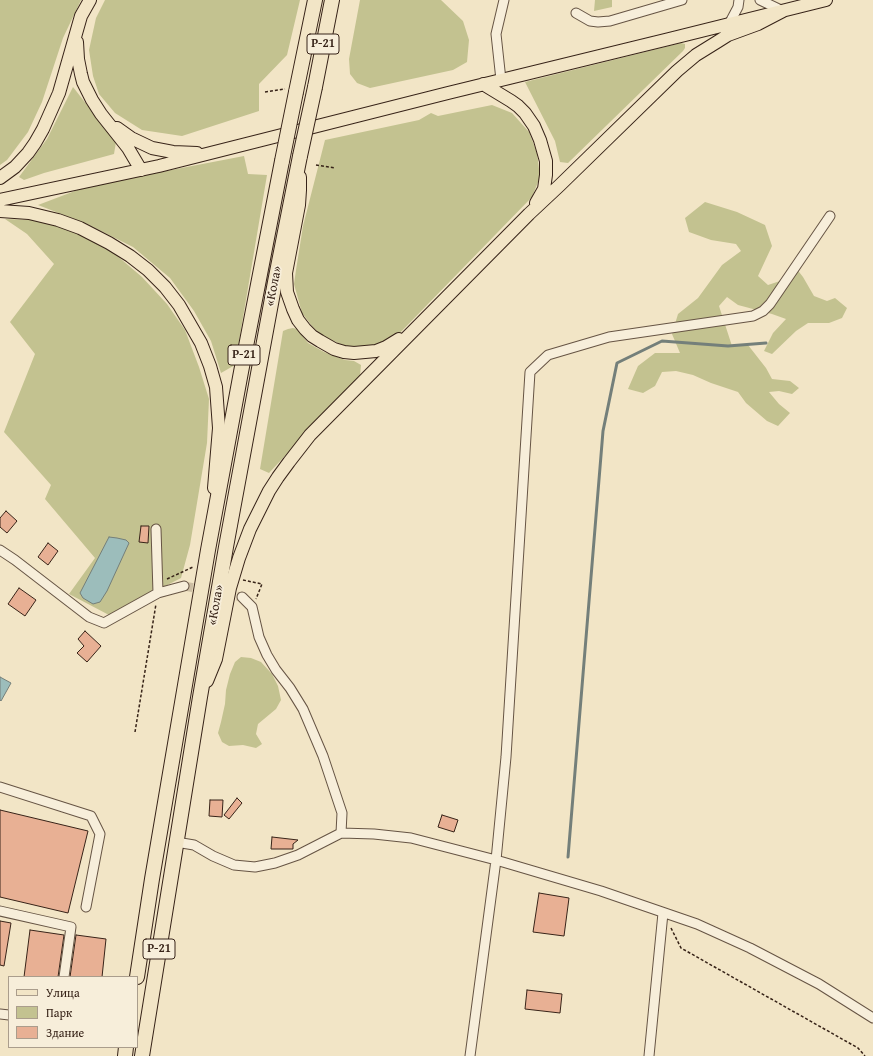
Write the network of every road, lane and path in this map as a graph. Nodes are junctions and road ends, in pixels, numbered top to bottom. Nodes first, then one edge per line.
1 (91, 0) edge
2 (309, 0) edge
3 (315, 0) edge
4 (332, 0) edge
5 (504, 0) edge
6 (682, 0) edge
7 (739, 0) edge
8 (760, 0) edge
9 (826, 0) edge
10 (783, 11) junction
11 (576, 13) dead end
12 (729, 24) junction
13 (309, 27) junction
14 (502, 80) junction
15 (483, 84) junction
16 (293, 91) junction
17 (266, 92) dead end
18 (106, 120) junction
19 (206, 154) junction
20 (300, 156) junction
21 (316, 165) dead end
22 (336, 168) dead end
23 (141, 170) junction
24 (0, 178) edge
25 (0, 200) edge
26 (0, 211) edge
27 (529, 214) junction
28 (830, 216) dead end
29 (413, 330) junction
30 (156, 529) dead end
31 (0, 550) edge
32 (208, 550) junction
33 (193, 567) dead end
34 (247, 581) dead end
35 (184, 586) tunnel mouth
36 (158, 589) junction
37 (242, 597) tunnel mouth
38 (252, 607) junction
39 (200, 697) junction
40 (135, 732) dead end
41 (0, 787) edge
42 (341, 833) junction
43 (176, 842) junction
44 (496, 860) junction
45 (86, 907) dead end
46 (0, 911) edge
47 (663, 913) junction
48 (64, 976) edge
49 (137, 976) edge
50 (873, 1018) edge
51 (142, 1056) edge
52 (470, 1056) edge
53 (649, 1056) edge
54 (865, 1056) edge

1 - 18 main road
1 - 24 main road
2 - 13 main road
3 - 13 highway, Р-21
4 - 20 highway, Р-21, bridge
5 - 14 street
6 - 11 street
7 - 12 street
8 - 10 street
9 - 10 main road
10 - 12 main road
10 - 27 main road
12 - 14 main road
13 - 16 highway, Р-21
14 - 15 main road
15 - 19 main road
15 - 27 main road
16 - 17 path
16 - 32 highway, «Кола» / Р-21, bridge
18 - 19 main road
18 - 23 main road
19 - 23 main road
20 - 29 main road
20 - 39 highway, «Кола» / Р-21
21 - 22 path
23 - 25 main road
26 - 32 main road
27 - 29 main road
28 - 44 street
29 - 39 main road
30 - 36 street
31 - 36 street
32 - 49 highway, «Кола» / Р-21
33 - 36 path
34 - 38 path
35 - 36 street
36 - 40 path
37 - 38 street
38 - 42 street
39 - 43 highway, «Кола» / Р-21
41 - 45 street
42 - 43 street
42 - 44 street
43 - 51 highway, «Кола» / Р-21
44 - 47 street
44 - 52 street
46 - 48 street
47 - 50 street
47 - 53 street
47 - 54 path

